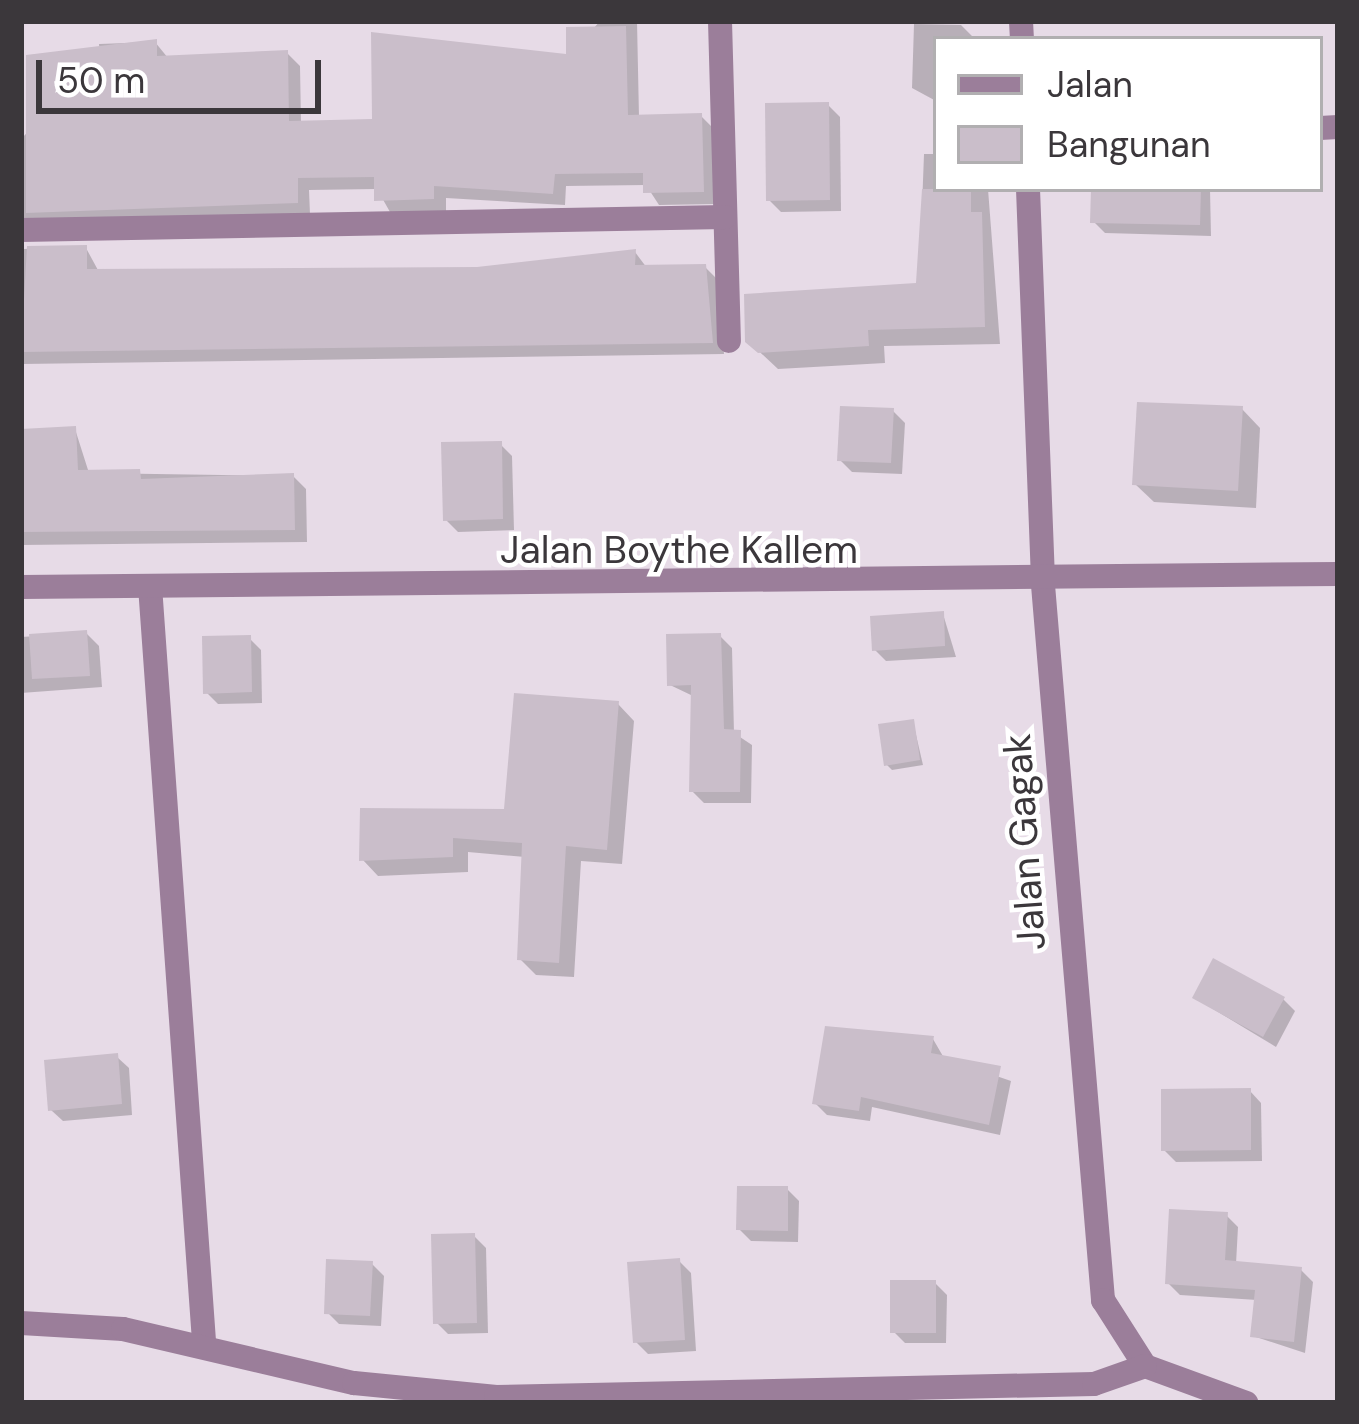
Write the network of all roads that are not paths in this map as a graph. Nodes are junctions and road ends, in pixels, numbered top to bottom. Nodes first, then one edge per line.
1 (720, 21) edge
2 (1028, 192) edge
3 (725, 217) junction
4 (21, 230) edge
5 (729, 341) dead end
6 (1338, 574) edge
7 (1043, 585) junction
8 (150, 586) junction
9 (21, 587) edge
10 (21, 1323) edge
11 (204, 1341) junction
12 (1145, 1366) junction
13 (374, 1395) edge
14 (1246, 1403) edge

1 - 3 street
2 - 7 street, Jalan Gagak
3 - 4 street
3 - 5 street
6 - 7 street, Jalan Boythe Kallem
7 - 8 street, Jalan Boythe Kallem
7 - 12 street, Jalan Gagak
8 - 9 street, Jalan Boythe Kallem
8 - 11 street
10 - 11 street
11 - 13 street
12 - 13 street
12 - 14 street

